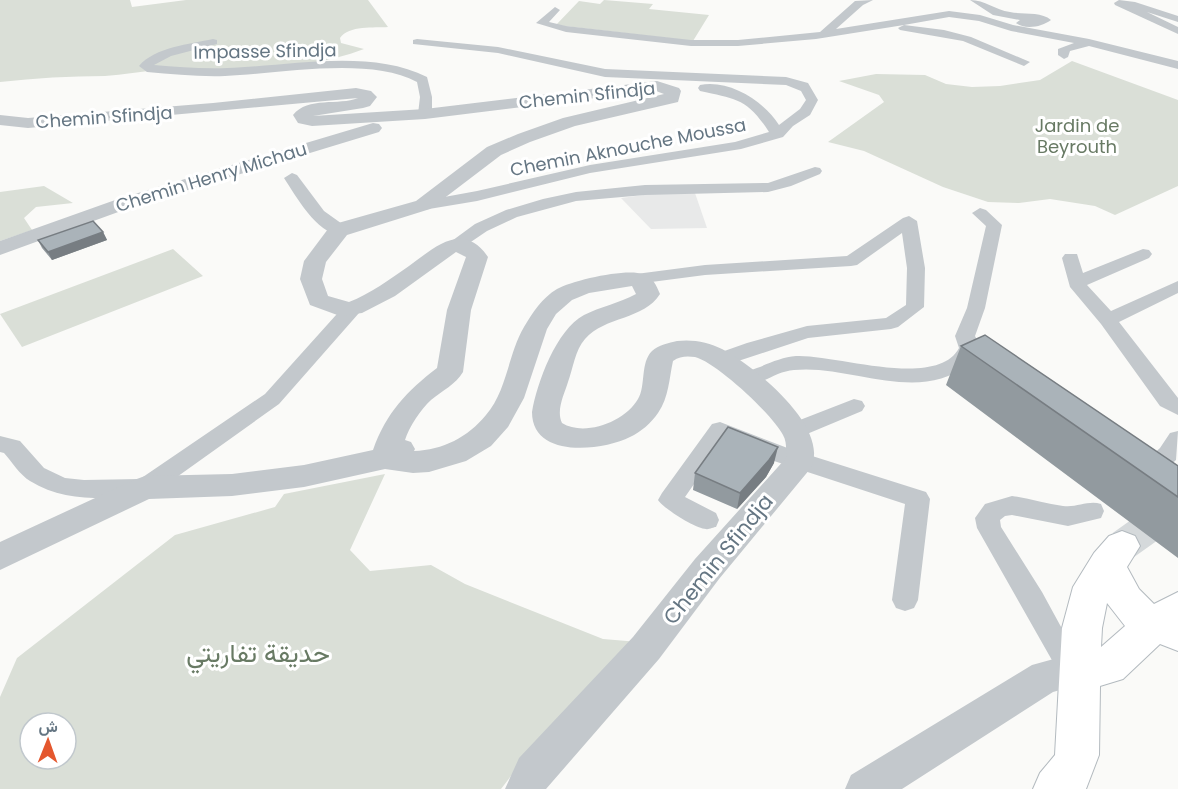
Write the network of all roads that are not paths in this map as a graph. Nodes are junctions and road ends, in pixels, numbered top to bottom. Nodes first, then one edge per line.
1 (868, 0) edge
2 (975, 0) edge
3 (1140, 0) edge
4 (1117, 1) edge
5 (555, 10) dead end
6 (1178, 10) edge
7 (980, 18) junction
8 (1178, 19) edge
9 (879, 25) junction
10 (1178, 31) edge
11 (823, 35) junction
12 (213, 42) dead end
13 (417, 42) dead end
14 (1095, 43) junction
15 (1064, 55) dead end
16 (1178, 56) edge
17 (1024, 62) dead end
18 (1178, 65) edge
19 (673, 91) junction
20 (425, 114) junction
21 (0, 120) edge
22 (778, 134) junction
23 (815, 171) dead end
24 (292, 178) dead end
25 (423, 205) junction
26 (980, 213) dead end
27 (339, 230) junction
28 (453, 246) junction
29 (0, 248) edge
30 (1143, 254) dead end
31 (1071, 258) dead end
32 (636, 279) junction
33 (1077, 283) junction
34 (1178, 286) edge
35 (352, 309) junction
36 (1108, 320) junction
37 (720, 360) junction
38 (747, 380) junction
39 (854, 406) dead end
40 (1178, 408) edge
41 (795, 431) junction
42 (1178, 439) edge
43 (0, 444) edge
44 (385, 458) junction
45 (800, 461) junction
46 (1139, 480) edge
47 (145, 488) junction
48 (1092, 511) dead end
49 (707, 520) dead end
50 (0, 558) edge
51 (905, 600) dead end
52 (1170, 622) edge
53 (1079, 669) junction
54 (525, 789) edge
55 (865, 789) edge
56 (1056, 789) edge

1 - 11 street
2 - 7 street
3 - 6 street
4 - 8 street
4 - 10 street
5 - 11 street
7 - 9 street
7 - 14 street
9 - 11 street
9 - 17 street
12 - 20 street, Impasse Sfindja
13 - 22 street, Chemin Aknouche Moussa
14 - 15 street
14 - 16 street
14 - 18 street
19 - 20 street, Chemin Sfindja
19 - 22 street
19 - 25 street, Chemin Sfindja
20 - 21 street, Chemin Sfindja
20 - 29 street, Chemin Henry Michau
22 - 25 street, Chemin Aknouche Moussa
23 - 28 street
24 - 27 street
25 - 27 street, Chemin Sfindja
26 - 38 street
27 - 35 street
28 - 35 street
28 - 44 street
30 - 33 street
31 - 33 street
32 - 37 street
32 - 37 street
32 - 44 street
33 - 36 street
34 - 36 street
35 - 47 street
36 - 40 street
37 - 38 street
38 - 41 street
39 - 41 street
41 - 45 street
42 - 46 street
43 - 47 street
44 - 47 street
45 - 49 street
45 - 51 street
45 - 54 street, Chemin Sfindja
47 - 50 street
48 - 53 street
52 - 53 main road
52 - 53 main road
53 - 55 street
53 - 56 main road

